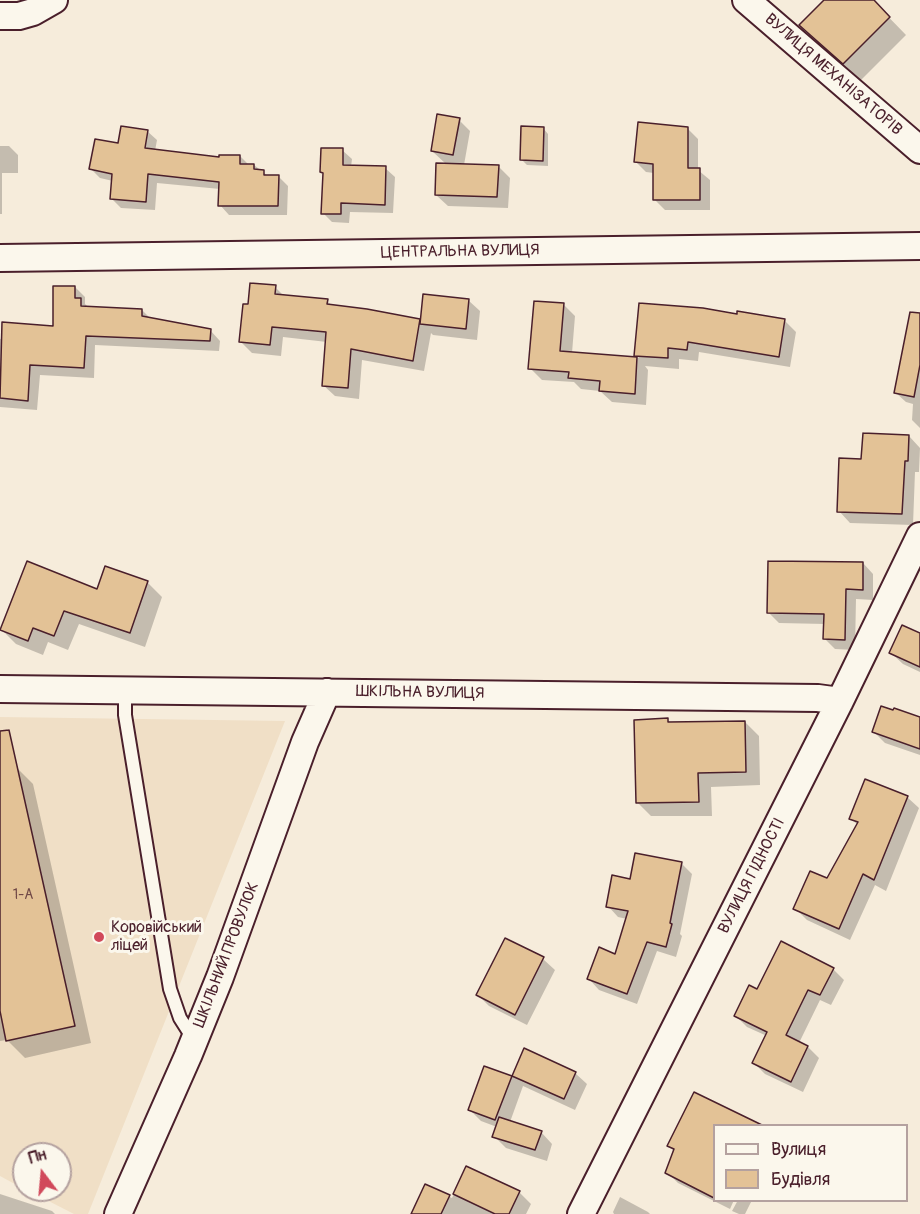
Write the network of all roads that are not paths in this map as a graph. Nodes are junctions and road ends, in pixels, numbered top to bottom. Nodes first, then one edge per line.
1 (54, 0) edge
2 (746, 0) edge
3 (0, 16) edge
4 (920, 150) edge
5 (920, 246) edge
6 (0, 258) edge
7 (920, 536) edge
8 (0, 689) edge
9 (125, 691) junction
10 (327, 692) junction
11 (840, 701) junction
12 (194, 1040) junction
13 (118, 1214) edge
14 (581, 1214) edge

1 - 3 street
2 - 4 street, ВУЛИЦЯ МЕХАНІЗАТОРІВ
5 - 6 street, ЦЕНТРАЛЬНА ВУЛИЦЯ
7 - 11 street, ВУЛИЦЯ ГІДНОСТІ
8 - 9 street, ШКІЛЬНА ВУЛИЦЯ
9 - 10 street, ШКІЛЬНА ВУЛИЦЯ
9 - 12 lane
10 - 11 street, ШКІЛЬНА ВУЛИЦЯ
10 - 12 street, ШКІЛЬНИЙ ПРОВУЛОК
11 - 14 street, ВУЛИЦЯ ГІДНОСТІ
12 - 13 street, ШКІЛЬНИЙ ПРОВУЛОК

